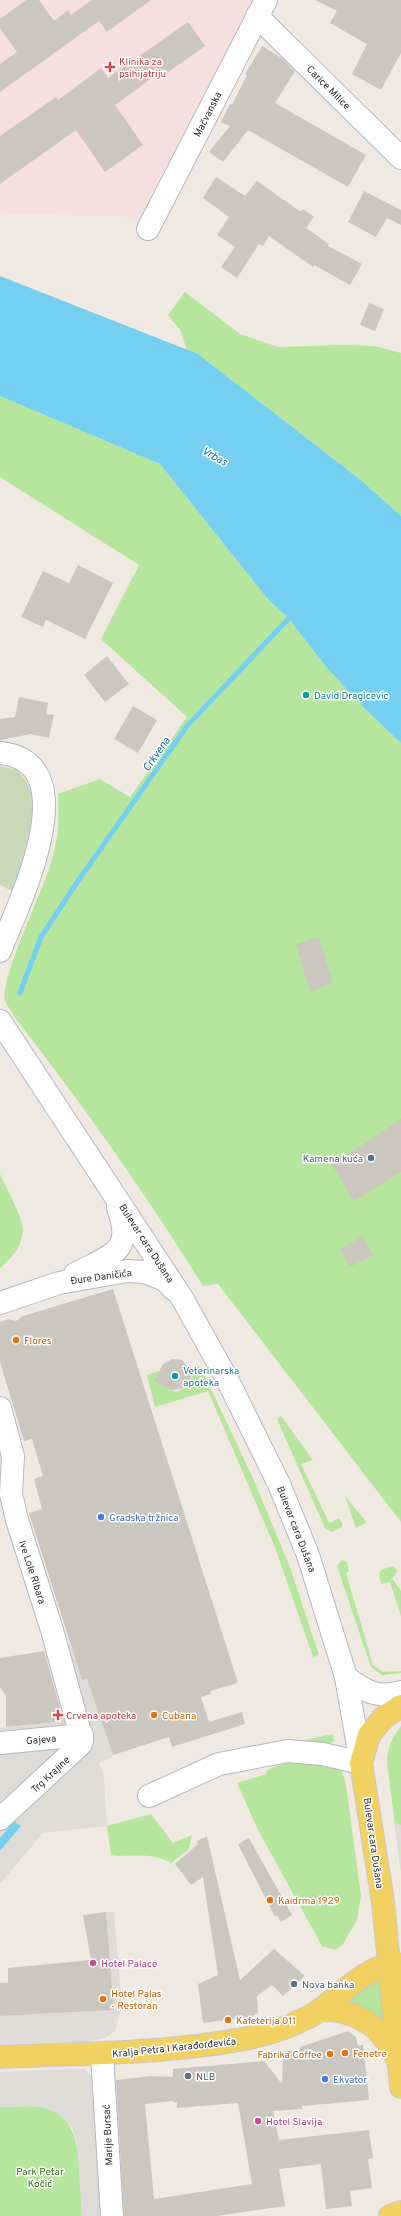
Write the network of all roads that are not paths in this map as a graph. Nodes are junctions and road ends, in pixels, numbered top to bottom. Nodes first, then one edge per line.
1 (262, 8) edge
2 (401, 158) edge
3 (148, 229) dead end
4 (0, 753) edge
5 (0, 951) edge
6 (0, 1021) edge
7 (109, 1184) junction
8 (59, 1282) junction
9 (182, 1298) junction
10 (0, 1302) edge
11 (0, 1408) edge
12 (346, 1677) junction
13 (401, 1692) edge
14 (401, 1706) edge
15 (82, 1735) junction
16 (0, 1742) edge
17 (361, 1763) junction
18 (149, 1796) dead end
19 (4, 1810) edge
20 (396, 1965) edge
21 (319, 2010) junction
22 (401, 2034) edge
23 (102, 2055) junction
24 (0, 2057) edge
25 (398, 2059) junction
26 (401, 2087) edge
27 (112, 2216) edge

1 - 2 street, Carice Milice
1 - 3 street, Mačvanska
4 - 5 street
6 - 7 street, Bulevar cara Dušana
7 - 8 street, Đure Daničića
7 - 9 street, Bulevar cara Dušana
8 - 9 street, Đure Daničića
8 - 10 street, Đure Daničića
9 - 12 street, Bulevar cara Dušana
11 - 15 street, Ive Lole Ribara
12 - 13 street
12 - 17 street, Bulevar cara Dušana
14 - 17 main road
15 - 16 street, Gajeva
15 - 19 street, Trg Krajine
17 - 18 street
17 - 20 main road, Bulevar cara Dušana
20 - 21 main road, Kralja Petra I Karađorđevića
20 - 25 main road, Bulevar cara Dušana
21 - 23 main road, Kralja Petra I Karađorđevića
21 - 25 main road
22 - 25 main road, Bulevar cara Dušana
23 - 24 main road, Kralja Petra I Karađorđevića
23 - 27 street, Marije Bursać
25 - 26 main road, Bulevar cara Dušana

